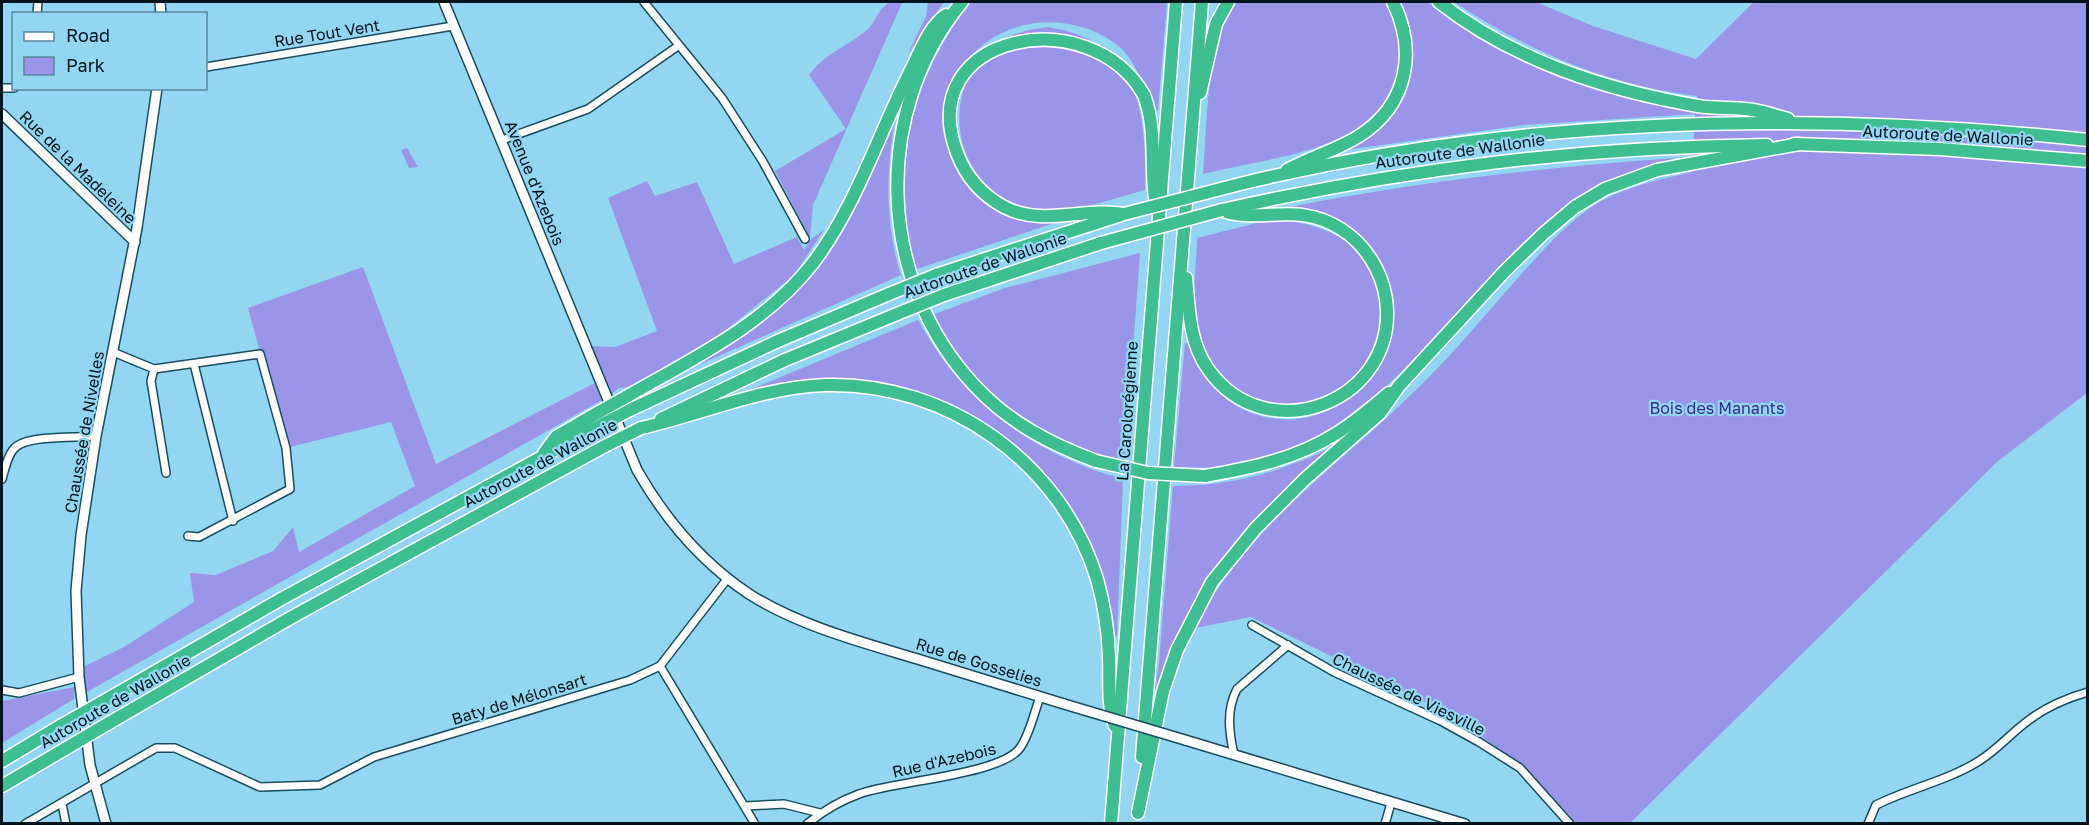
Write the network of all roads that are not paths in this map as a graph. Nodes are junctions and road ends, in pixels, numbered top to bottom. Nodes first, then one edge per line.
1 (444, 2) edge
2 (644, 2) edge
3 (1176, 2) edge
4 (1202, 2) edge
5 (1228, 2) edge
6 (1393, 2) edge
7 (1439, 2) edge
8 (959, 5) edge
9 (453, 26) junction
10 (993, 38) dead end
11 (678, 46) junction
12 (1118, 52) dead end
13 (207, 67) edge
14 (157, 90) edge
15 (2, 114) edge
16 (1192, 117) junction
17 (1804, 124) junction
18 (502, 140) junction
19 (2088, 140) edge
20 (1799, 144) junction
21 (2088, 161) edge
22 (1276, 176) junction
23 (1242, 211) junction
24 (1103, 215) junction
25 (1159, 223) junction
26 (806, 239) dead end
27 (135, 242) junction
28 (1183, 243) junction
29 (113, 352) junction
30 (194, 364) junction
31 (154, 369) junction
32 (597, 377) joint
33 (1399, 386) junction
34 (594, 422) junction
35 (641, 428) junction
36 (96, 436) junction
37 (4, 468) edge
38 (166, 473) dead end
39 (2, 479) edge
40 (232, 521) junction
41 (188, 536) dead end
42 (728, 578) junction
43 (1252, 625) dead end
44 (1288, 645) junction
45 (660, 666) junction
46 (79, 677) junction
47 (2, 690) edge
48 (2088, 692) edge
49 (1040, 697) junction
50 (1118, 733) junction
51 (1234, 755) junction
52 (2, 761) edge
53 (96, 783) junction
54 (2, 786) edge
55 (1391, 802) junction
56 (62, 804) junction
57 (745, 806) junction
58 (820, 813) junction
59 (1137, 818) edge
60 (1868, 823) edge
61 (25, 824) edge
62 (66, 824) edge
63 (106, 824) edge
64 (755, 824) edge
65 (807, 824) edge
66 (1111, 824) edge
67 (1385, 824) edge
68 (1465, 824) edge
69 (1570, 824) edge

1 - 9 street, Avenue d'Azebois
2 - 11 street
3 - 25 highway, La Carolorégienne
4 - 16 highway
5 - 16 highway
6 - 22 highway
7 - 17 highway
8 - 33 highway, bridge
8 - 34 highway, bridge
9 - 13 street, Rue Tout Vent
9 - 18 street, Avenue d'Azebois
10 - 24 highway
11 - 18 street
11 - 26 street
12 - 25 highway
14 - 27 street, Chaussée de Nivelles
15 - 27 street, Rue de la Madeleine
16 - 28 highway
17 - 19 highway, Autoroute de Wallonie
17 - 22 highway, Autoroute de Wallonie
18 - 32 street, Avenue d'Azebois
20 - 21 highway, Autoroute de Wallonie
20 - 23 highway, Autoroute de Wallonie
20 - 33 highway
22 - 24 highway, Autoroute de Wallonie, bridge
23 - 28 highway
23 - 35 highway, Autoroute de Wallonie, bridge
24 - 34 highway, Autoroute de Wallonie, bridge
25 - 50 highway, La Carolorégienne
27 - 29 street, Chaussée de Nivelles
28 - 59 highway
29 - 31 street
29 - 36 street, Chaussée de Nivelles
30 - 31 street
30 - 40 street
30 - 40 street
31 - 38 street
32 - 42 street, Rue de Gosselies
33 - 59 highway
34 - 52 highway, Autoroute de Wallonie, bridge
35 - 50 highway
35 - 54 highway, Autoroute de Wallonie, bridge
36 - 37 street
36 - 46 street, Chaussée de Nivelles
37 - 39 street
40 - 41 street
42 - 45 street, Baty de Mélonsart
42 - 49 street, Rue de Gosselies
43 - 44 street, Chaussée de Viesville
44 - 51 street
44 - 69 street, Chaussée de Viesville
45 - 53 street, Baty de Mélonsart
45 - 57 street
46 - 47 street
46 - 53 street, Chaussée de Nivelles
48 - 60 street
49 - 51 street, Rue de Gosselies, bridge
49 - 58 street, Rue d'Azebois
50 - 66 highway, La Carolorégienne
51 - 55 street, Rue de Gosselies
53 - 56 street
53 - 63 street, Chaussée de Nivelles
55 - 67 street
55 - 68 street, Rue de Gosselies
56 - 61 street
56 - 62 street
57 - 58 street
57 - 64 street
58 - 65 street, Rue d'Azebois

